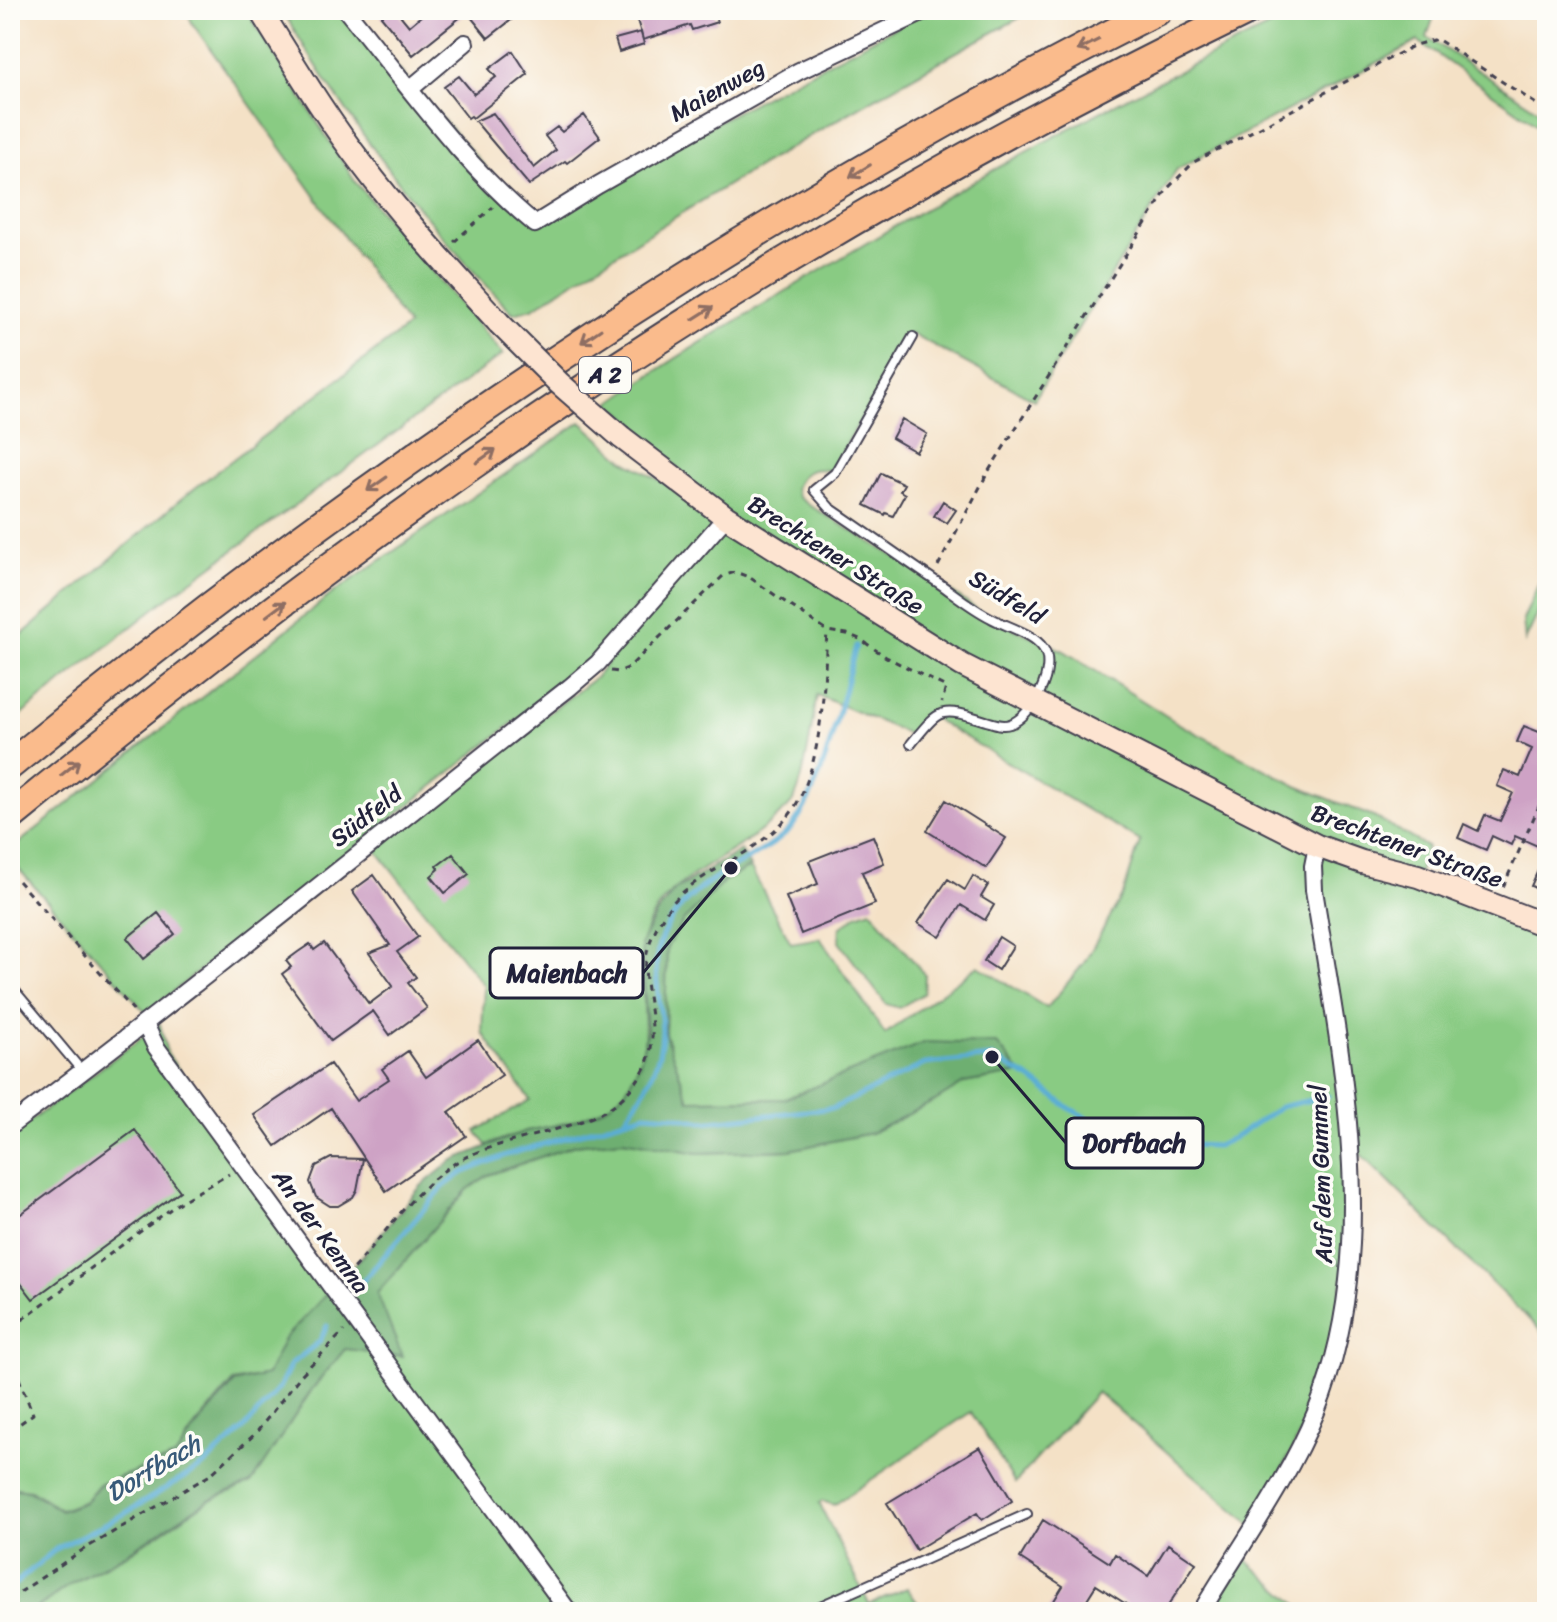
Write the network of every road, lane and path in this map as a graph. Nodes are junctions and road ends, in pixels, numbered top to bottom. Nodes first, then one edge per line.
1 (260, 10) edge
2 (346, 10) edge
3 (928, 10) edge
4 (1158, 10) edge
5 (1249, 10) edge
6 (465, 43) dead end
7 (410, 89) junction
8 (1547, 111) edge
9 (493, 208) dead end
10 (451, 245) dead end
11 (913, 337) dead end
12 (726, 517) junction
13 (932, 579) junction
14 (827, 631) junction
15 (598, 663) junction
16 (1034, 704) junction
17 (942, 713) junction
18 (911, 744) dead end
19 (10, 765) edge
20 (1547, 788) edge
21 (10, 817) edge
22 (1317, 846) junction
23 (10, 872) edge
24 (1496, 905) junction
25 (1547, 926) edge
26 (10, 985) edge
27 (145, 1024) junction
28 (83, 1072) junction
29 (10, 1126) edge
30 (242, 1165) junction
31 (341, 1281) dead end
32 (340, 1335) dead end
33 (10, 1341) edge
34 (10, 1356) edge
35 (10, 1431) edge
36 (1027, 1514) dead end
37 (10, 1599) edge
38 (569, 1612) edge
39 (807, 1612) edge
40 (1201, 1612) edge

1 - 12 street, Brechtener Straße, bridge
2 - 7 street
3 - 7 street, Maienweg
4 -> 19 highway, A 2
21 -> 5 highway, A 2
6 - 7 street
8 - 13 path
9 - 10 path
11 - 13 lane, Südfeld
12 - 15 street, Südfeld
12 - 16 street, Brechtener Straße
13 - 16 lane, Südfeld
14 - 15 path
14 - 17 path
14 - 31 path
15 - 27 street, Südfeld
16 - 17 lane
16 - 22 street, Brechtener Straße
17 - 18 lane
20 - 24 path
22 - 24 street, Brechtener Straße
22 - 40 street, Auf dem Gummel
23 - 27 path
24 - 25 street, Brechtener Straße
26 - 28 lane
27 - 28 street, Südfeld
27 - 30 street, An der Kemna
28 - 29 street, Südfeld
30 - 33 path
30 - 38 street, An der Kemna
32 - 37 path
34 - 35 path
36 - 39 lane

